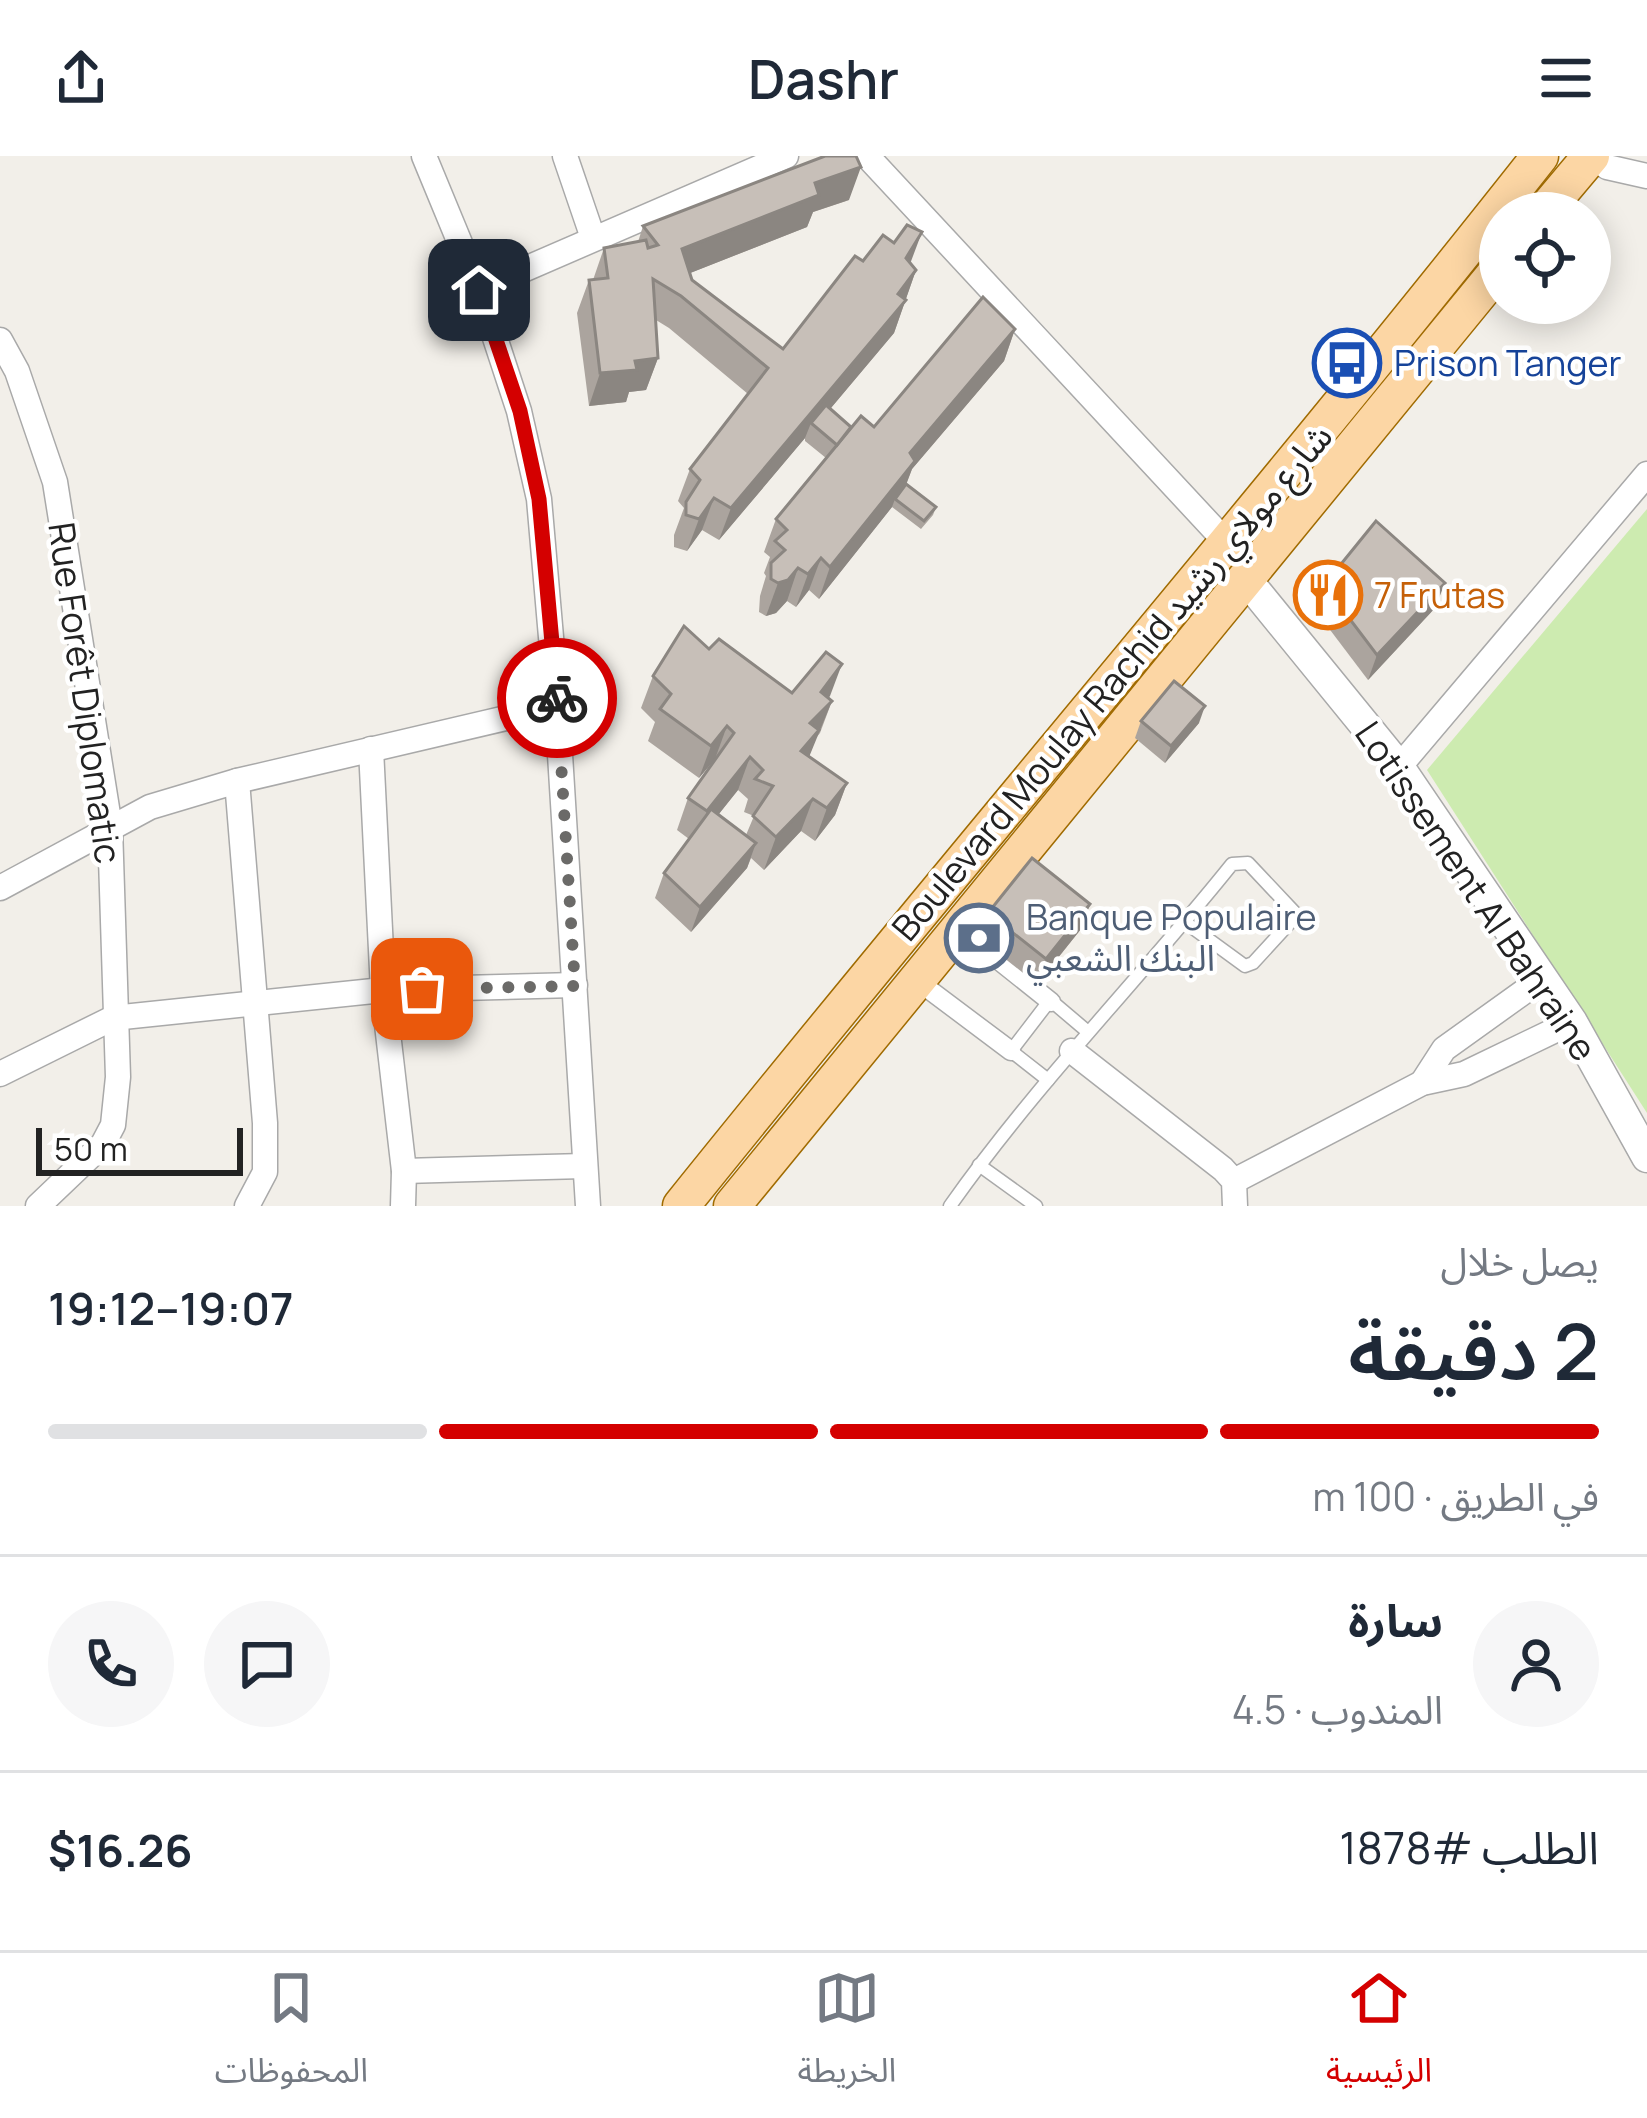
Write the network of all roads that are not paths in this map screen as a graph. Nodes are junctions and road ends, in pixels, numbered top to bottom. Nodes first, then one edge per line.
1 (424, 156) edge
2 (565, 156) edge
3 (786, 156) edge
4 (867, 156) edge
5 (1540, 156) edge
6 (1592, 156) edge
7 (1647, 176) edge
8 (1562, 192) edge
9 (593, 238) junction
10 (479, 290) junction
11 (1479, 293) edge
12 (0, 340) edge
13 (8, 376) edge
14 (1647, 474) edge
15 (1226, 542) junction
16 (1244, 578) junction
17 (557, 706) junction
18 (371, 749) junction
19 (1400, 767) junction
20 (237, 781) junction
21 (110, 826) junction
22 (0, 888) edge
23 (1182, 920) junction
24 (957, 927) junction
25 (1543, 977) junction
26 (914, 979) junction
27 (575, 986) junction
28 (383, 990) junction
29 (1051, 1001) junction
30 (254, 1004) junction
31 (113, 1018) junction
32 (1572, 1022) junction
33 (1080, 1041) junction
34 (1011, 1051) junction
35 (0, 1073) edge
36 (1048, 1080) junction
37 (1422, 1083) junction
38 (1647, 1157) edge
39 (979, 1165) junction
40 (584, 1166) junction
41 (404, 1171) junction
42 (1235, 1194) edge
43 (709, 1200) edge
44 (38, 1206) edge
45 (247, 1206) edge
46 (403, 1206) edge
47 (588, 1206) edge
48 (950, 1206) edge
49 (1036, 1206) edge

1 - 10 street
2 - 9 street
3 - 9 street
4 - 15 street
5 - 15 main road, Boulevard Moulay Rachid شارع مولاي رشيد
6 - 7 street
6 - 8 main road
9 - 10 street
10 - 17 street
11 - 16 main road, Boulevard Moulay Rachid شارع مولاي رشيد
12 - 13 street, Rue Forêt Diplomatic
13 - 21 street, Rue Forêt Diplomatic
14 - 19 street
15 - 43 main road, Boulevard Moulay Rachid شارع مولاي رشيد
16 - 19 street, Lotissement Al Bahraine
16 - 24 main road, Boulevard Moulay Rachid شارع مولاي رشيد
17 - 18 street
17 - 27 street
18 - 20 street
18 - 28 street
19 - 25 street, Lotissement Al Bahraine
20 - 21 street
20 - 30 street
21 - 22 street
21 - 31 street, Rue Forêt Diplomatic
23 - 23 lane
23 - 33 lane
24 - 26 main road, Boulevard Moulay Rachid شارع مولاي رشيد
24 - 29 street
25 - 32 street, Lotissement Al Bahraine
25 - 37 street
26 - 34 street
26 - 43 main road, Boulevard Moulay Rachid شارع مولاي رشيد
27 - 28 street
27 - 40 street
28 - 30 street
28 - 41 street
29 - 33 lane
29 - 34 lane
30 - 31 street
30 - 45 street
31 - 35 street
31 - 44 street, Rue Forêt Diplomatic
32 - 37 street
32 - 38 street, Lotissement Al Bahraine
33 - 36 lane
33 - 42 street
34 - 36 lane
36 - 39 lane
37 - 42 street
39 - 48 lane
39 - 49 lane
40 - 41 street
40 - 47 street
41 - 46 street

